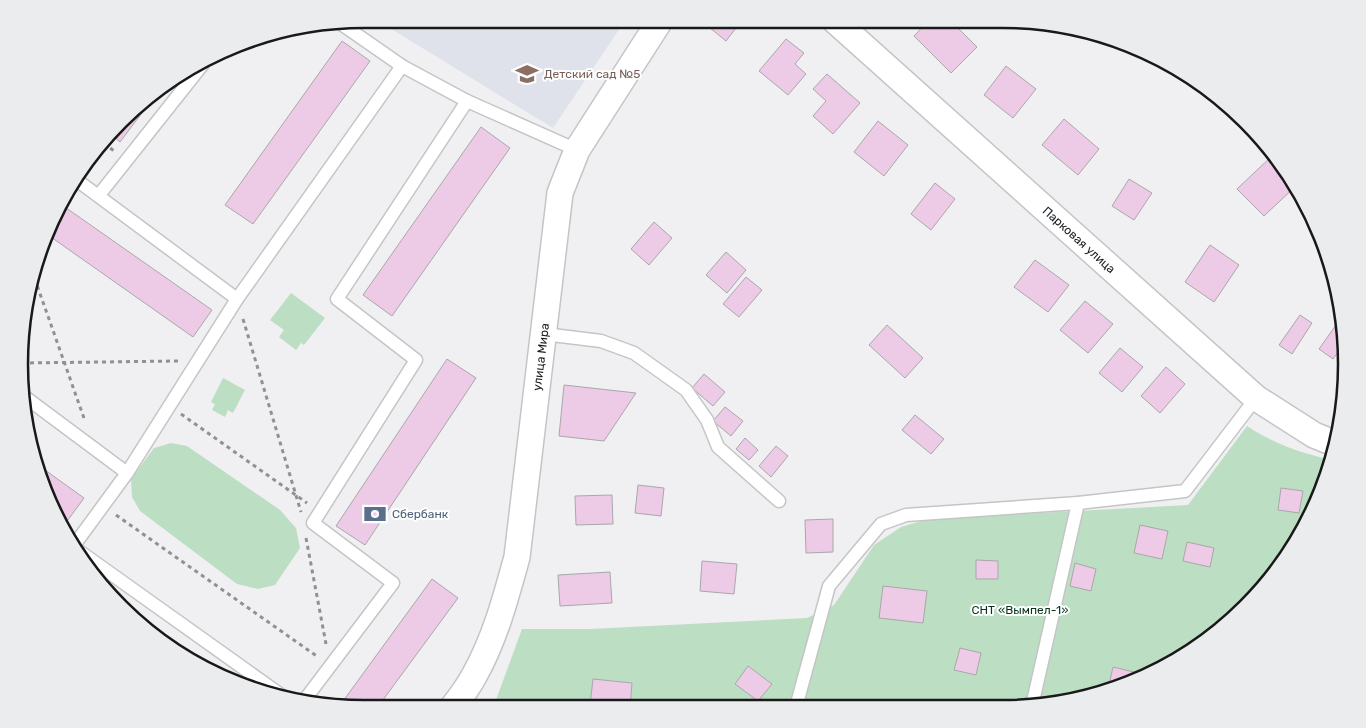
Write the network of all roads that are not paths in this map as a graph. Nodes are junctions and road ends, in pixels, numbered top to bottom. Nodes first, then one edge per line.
1 (347, 28) edge
2 (655, 28) edge
3 (843, 28) edge
4 (402, 66) junction
5 (197, 72) edge
6 (468, 101) junction
7 (577, 150) junction
8 (81, 183) edge
9 (99, 195) junction
10 (237, 299) junction
11 (544, 334) junction
12 (1256, 398) junction
13 (29, 400) edge
14 (1329, 441) edge
15 (127, 473) junction
16 (779, 501) dead end
17 (1078, 503) junction
18 (78, 540) edge
19 (89, 558) edge
20 (270, 687) edge
21 (308, 696) edge
22 (1034, 699) edge
23 (458, 700) edge
24 (797, 700) edge

1 - 4 lane
2 - 7 street, улица Мира
3 - 12 street, Парковая улица
4 - 6 lane
4 - 10 lane
5 - 9 lane
6 - 7 lane
6 - 21 lane
7 - 11 street, улица Мира
8 - 9 lane
9 - 10 lane
10 - 15 lane
11 - 16 lane
11 - 23 street, улица Мира
12 - 14 street, Парковая улица
12 - 17 lane
13 - 15 lane
15 - 18 lane
17 - 22 lane
17 - 24 lane
19 - 20 lane

